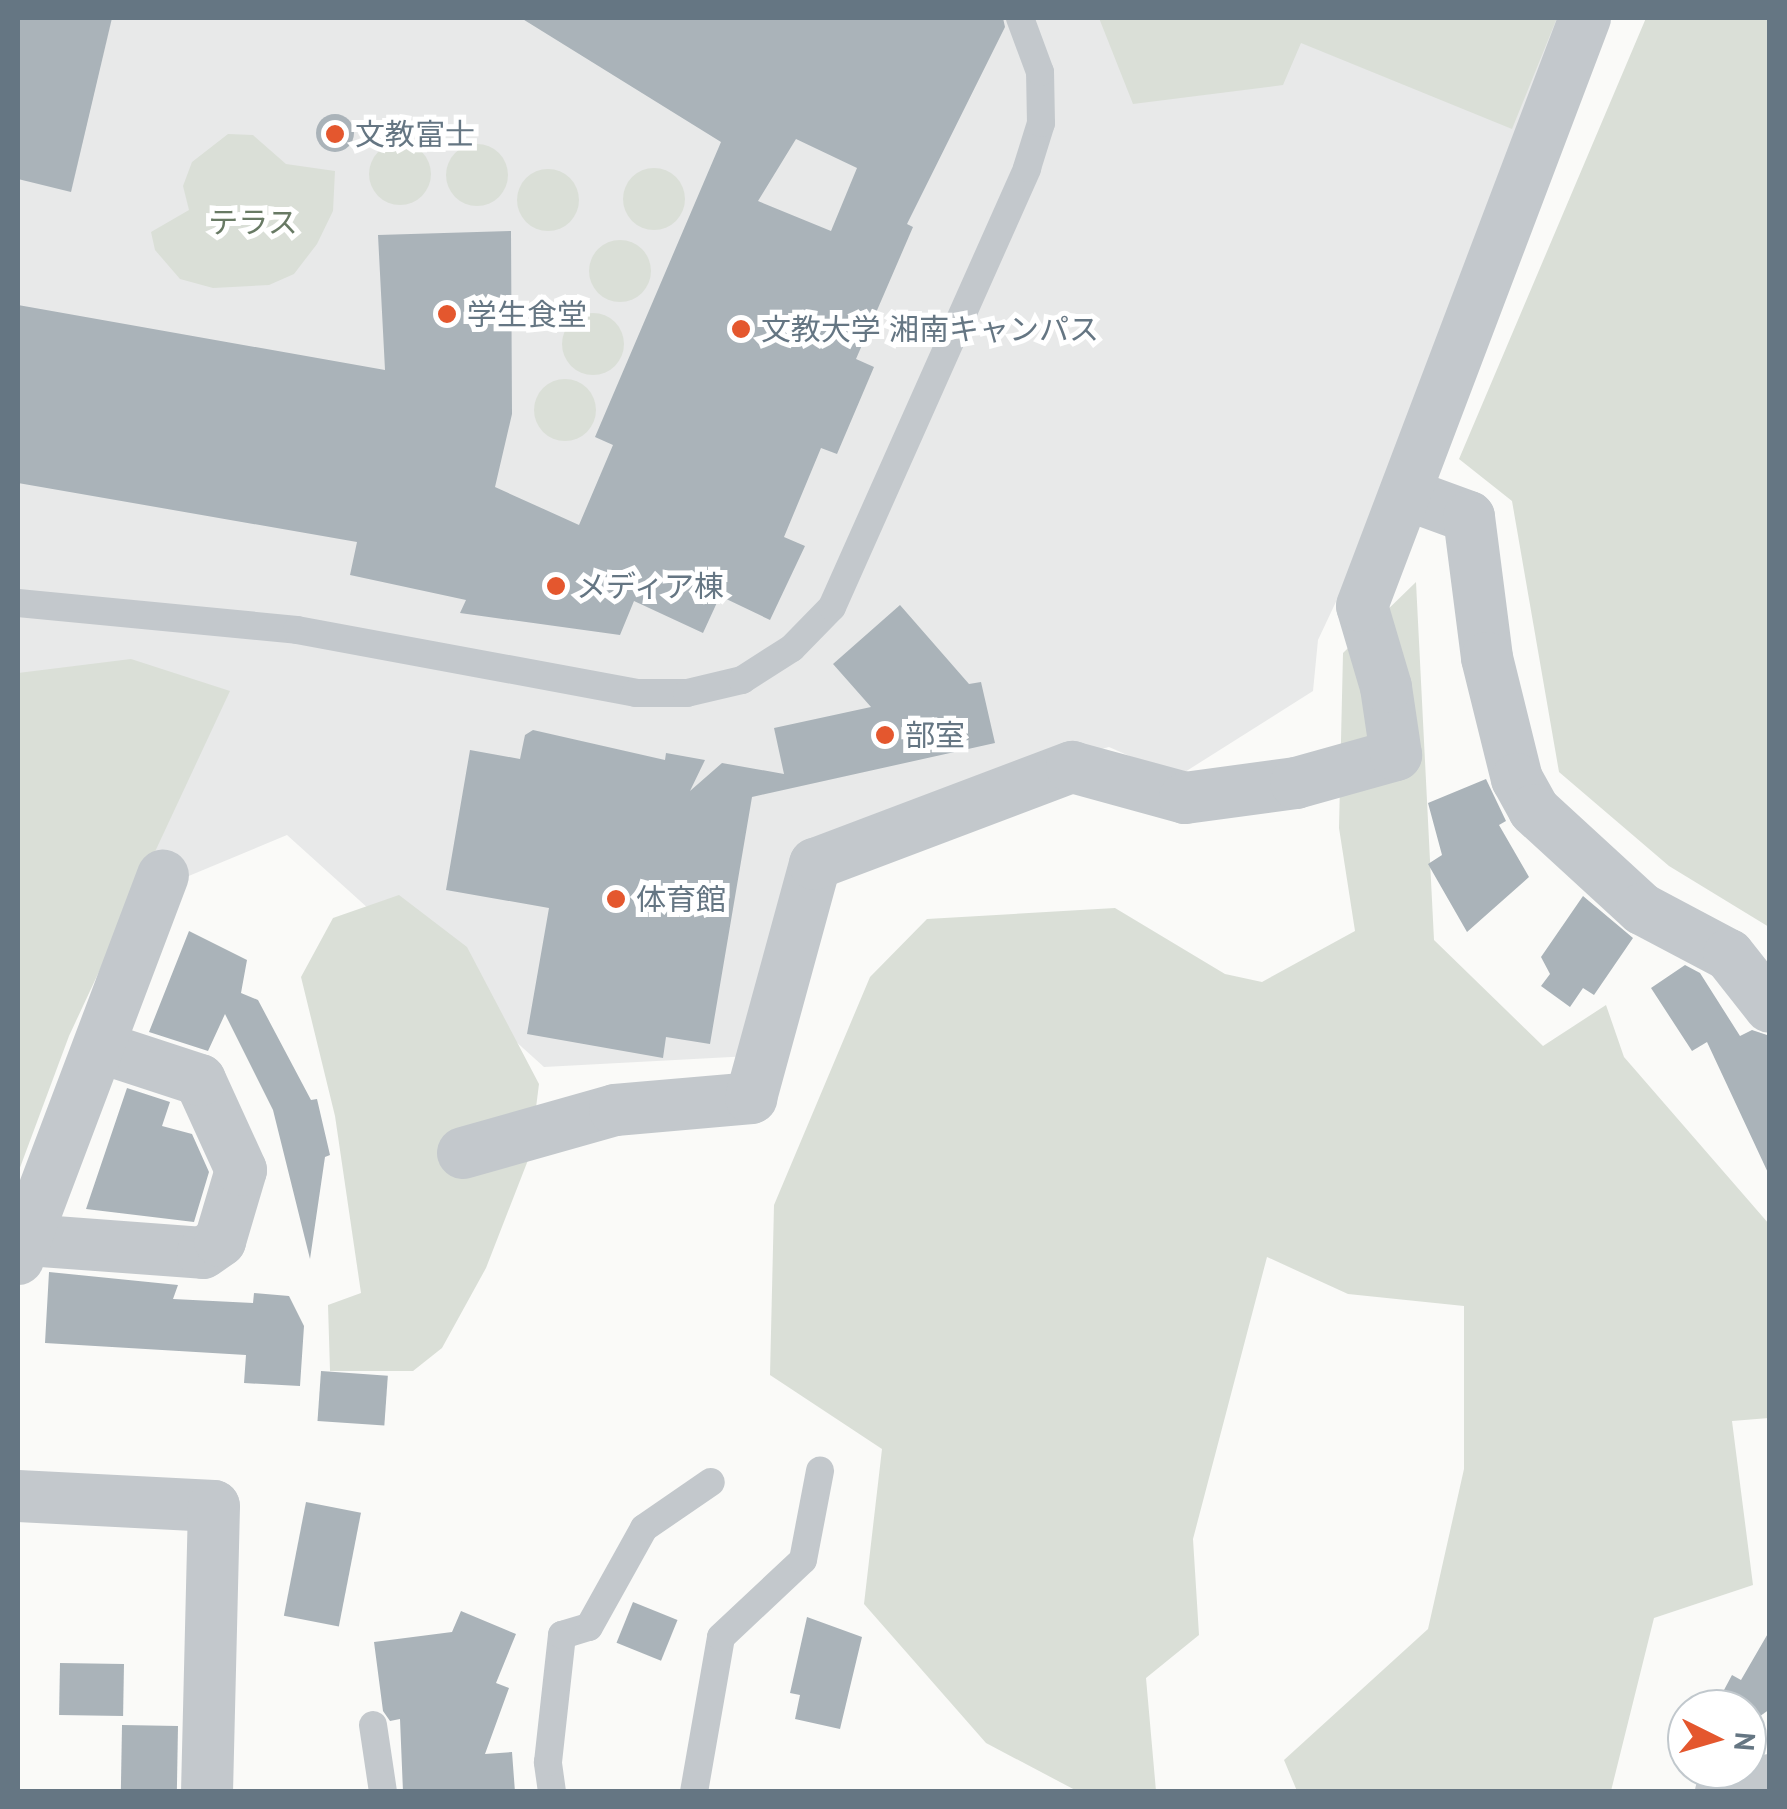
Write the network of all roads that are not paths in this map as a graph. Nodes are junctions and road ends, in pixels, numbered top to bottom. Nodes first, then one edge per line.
1 (1020, 18) edge
2 (1585, 18) edge
3 (1406, 494) junction
4 (18, 603) edge
5 (163, 876) dead end
6 (1770, 1006) edge
7 (99, 1046) junction
8 (463, 1153) dead end
9 (23, 1250) edge
10 (820, 1471) dead end
11 (711, 1482) dead end
12 (18, 1496) edge
13 (373, 1725) dead end
14 (1770, 1780) edge
15 (207, 1792) edge
16 (383, 1792) edge
17 (552, 1792) edge
18 (694, 1792) edge
19 (1722, 1792) edge

1 - 4 lane
2 - 3 street
3 - 6 street
3 - 8 street
5 - 7 street
7 - 9 street
7 - 9 street
10 - 18 lane
11 - 17 lane
12 - 15 street
13 - 16 lane
14 - 19 street

